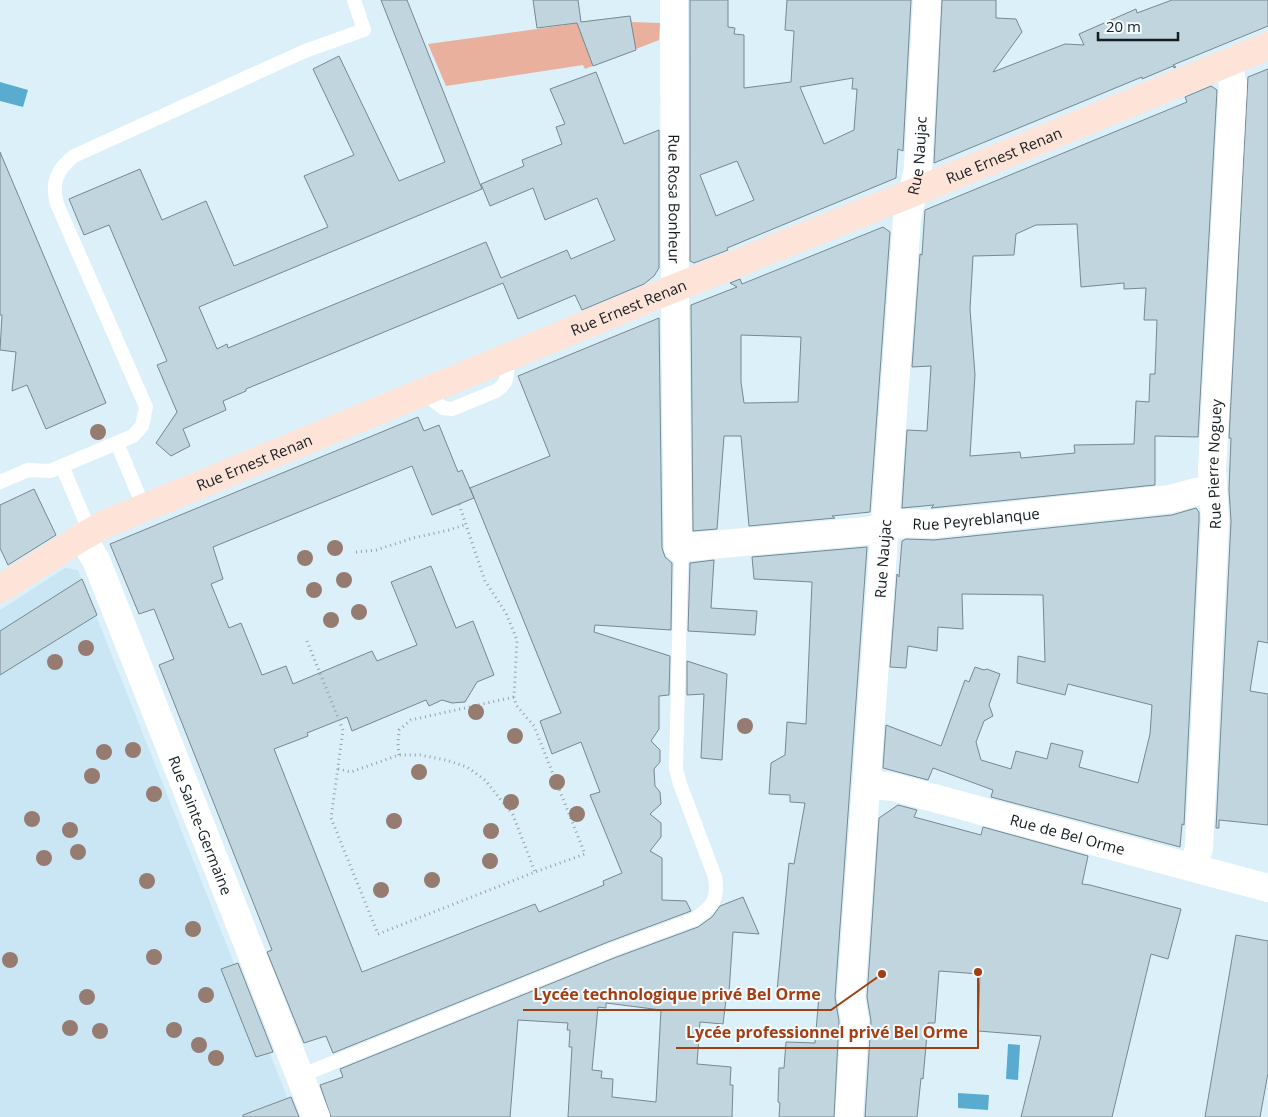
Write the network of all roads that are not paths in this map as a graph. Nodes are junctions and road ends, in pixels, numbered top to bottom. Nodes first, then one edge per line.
1 (354, 0) edge
2 (674, 0) edge
3 (927, 0) edge
4 (1268, 46) edge
5 (1226, 63) junction
6 (912, 193) junction
7 (676, 289) junction
8 (117, 443) junction
9 (62, 466) junction
10 (0, 482) edge
11 (1213, 490) junction
12 (144, 508) junction
13 (884, 528) junction
14 (86, 534) junction
15 (678, 548) junction
16 (0, 589) edge
17 (866, 784) junction
18 (1194, 868) junction
19 (1268, 888) edge
20 (300, 1076) junction
21 (316, 1117) edge
22 (849, 1117) edge

1 - 8 lane
2 - 7 street, Rue Rosa Bonheur
3 - 6 street, Rue Naujac
4 - 5 street, Rue Ernest Renan
5 - 6 street, Rue Ernest Renan
5 - 11 street, Rue Pierre Noguey
6 - 7 street, Rue Ernest Renan
6 - 13 street, Rue Naujac
7 - 12 street, Rue Ernest Renan
7 - 15 street, Rue Rosa Bonheur
8 - 9 lane
8 - 12 lane
9 - 10 lane
9 - 14 lane
11 - 13 street, Rue Peyreblanque
11 - 18 street, Rue Pierre Noguey
12 - 14 street, Rue Ernest Renan
13 - 15 street, Rue Peyreblanque
13 - 17 street, Rue Naujac
14 - 16 street, Rue Ernest Renan
14 - 20 street, Rue Sainte-Germaine
15 - 20 lane
17 - 18 street, Rue de Bel Orme
17 - 22 street, Rue Naujac
18 - 19 street, Rue de Bel Orme
20 - 21 street, Rue Sainte-Germaine

